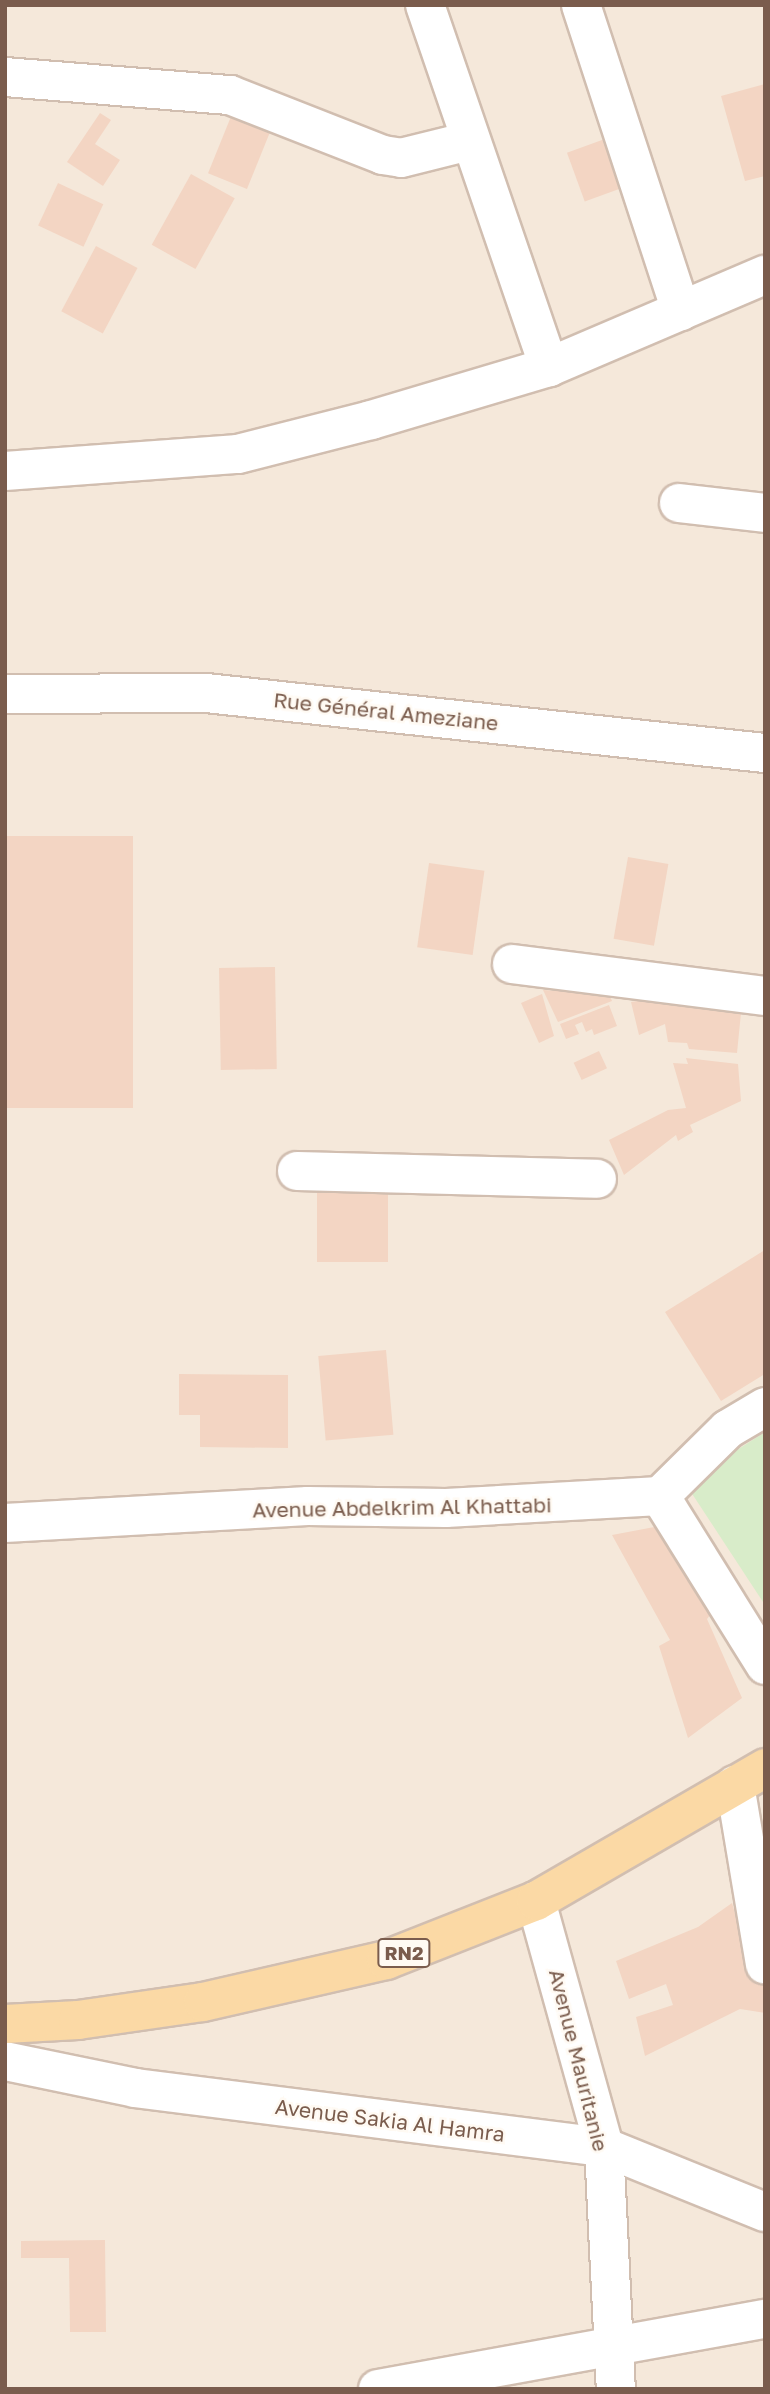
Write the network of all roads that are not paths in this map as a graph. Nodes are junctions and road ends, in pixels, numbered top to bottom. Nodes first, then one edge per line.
1 (425, 5) edge
2 (581, 5) edge
3 (5, 77) edge
4 (469, 141) junction
5 (765, 275) edge
6 (681, 312) junction
7 (549, 367) junction
8 (5, 471) edge
9 (679, 503) dead end
10 (765, 513) edge
11 (5, 694) edge
12 (765, 753) edge
13 (512, 964) dead end
14 (765, 996) edge
15 (297, 1171) dead end
16 (597, 1179) dead end
17 (765, 1407) edge
18 (660, 1496) junction
19 (5, 1523) edge
20 (765, 1665) edge
21 (750, 1777) edge
22 (536, 1901) junction
23 (765, 1965) edge
24 (5, 2024) edge
25 (5, 2061) edge
26 (604, 2147) junction
27 (765, 2212) edge
28 (765, 2319) edge
29 (612, 2345) junction
30 (378, 2389) edge
31 (616, 2389) edge

1 - 4 street
2 - 6 street
3 - 4 street
4 - 7 street
5 - 6 street
6 - 7 street
7 - 8 street
9 - 10 street
11 - 12 street, Rue Général Ameziane
13 - 14 street
15 - 16 street
17 - 18 street
18 - 19 street, Avenue Abdelkrim Al Khattabi
18 - 20 street
21 - 22 main road, RN2
21 - 23 street
22 - 24 main road, RN2
22 - 26 street, Avenue Mauritanie
25 - 26 street, Avenue Sakia Al Hamra
26 - 27 street, Avenue Sakia Al Hamra
26 - 29 street, Avenue Mauritanie
28 - 29 street
29 - 30 street
29 - 31 street, Avenue Mauritanie

